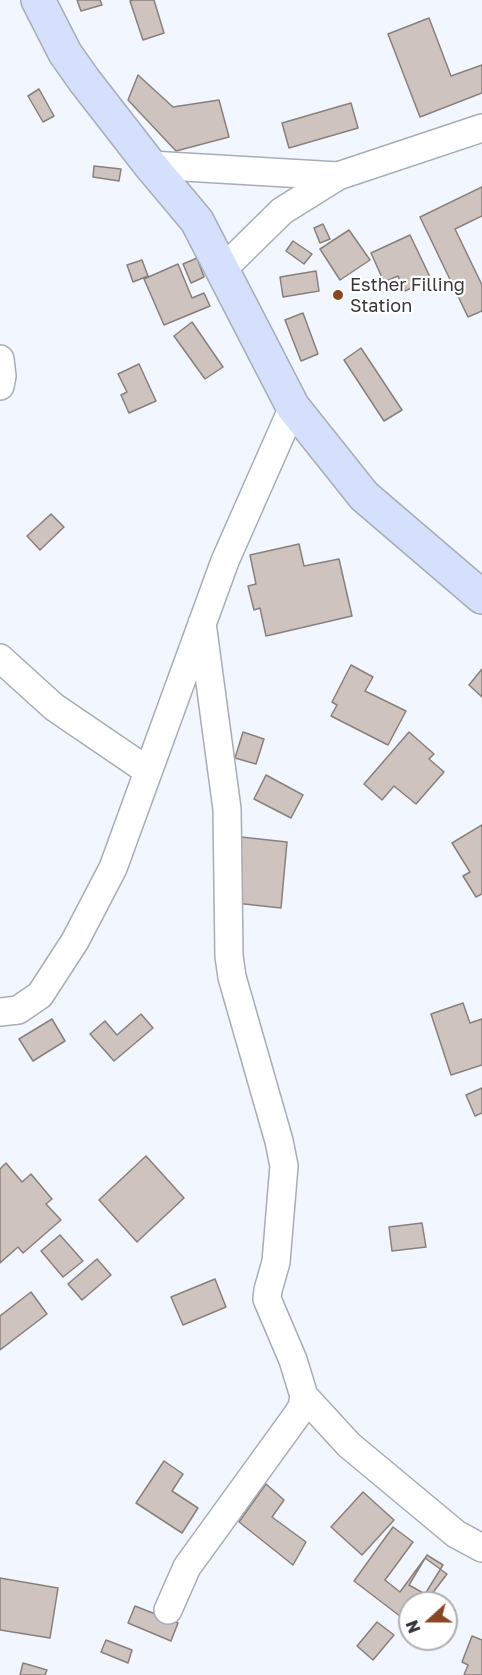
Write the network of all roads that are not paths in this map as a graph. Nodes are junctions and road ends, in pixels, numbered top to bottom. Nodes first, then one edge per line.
1 (38, 0) edge
2 (482, 128) edge
3 (150, 165) junction
4 (338, 176) junction
5 (223, 269) junction
6 (0, 360) edge
7 (0, 386) edge
8 (293, 407) junction
9 (482, 597) edge
10 (202, 623) junction
11 (0, 658) edge
12 (148, 771) junction
13 (0, 1012) edge
14 (303, 1396) junction
15 (482, 1548) edge
16 (168, 1610) dead end

1 - 3 street
2 - 4 street
3 - 4 street
3 - 5 street
4 - 5 street
5 - 8 street
6 - 7 street
8 - 9 street
8 - 10 street
10 - 12 street
10 - 14 street
11 - 12 street
12 - 13 street
14 - 15 street
14 - 16 street

